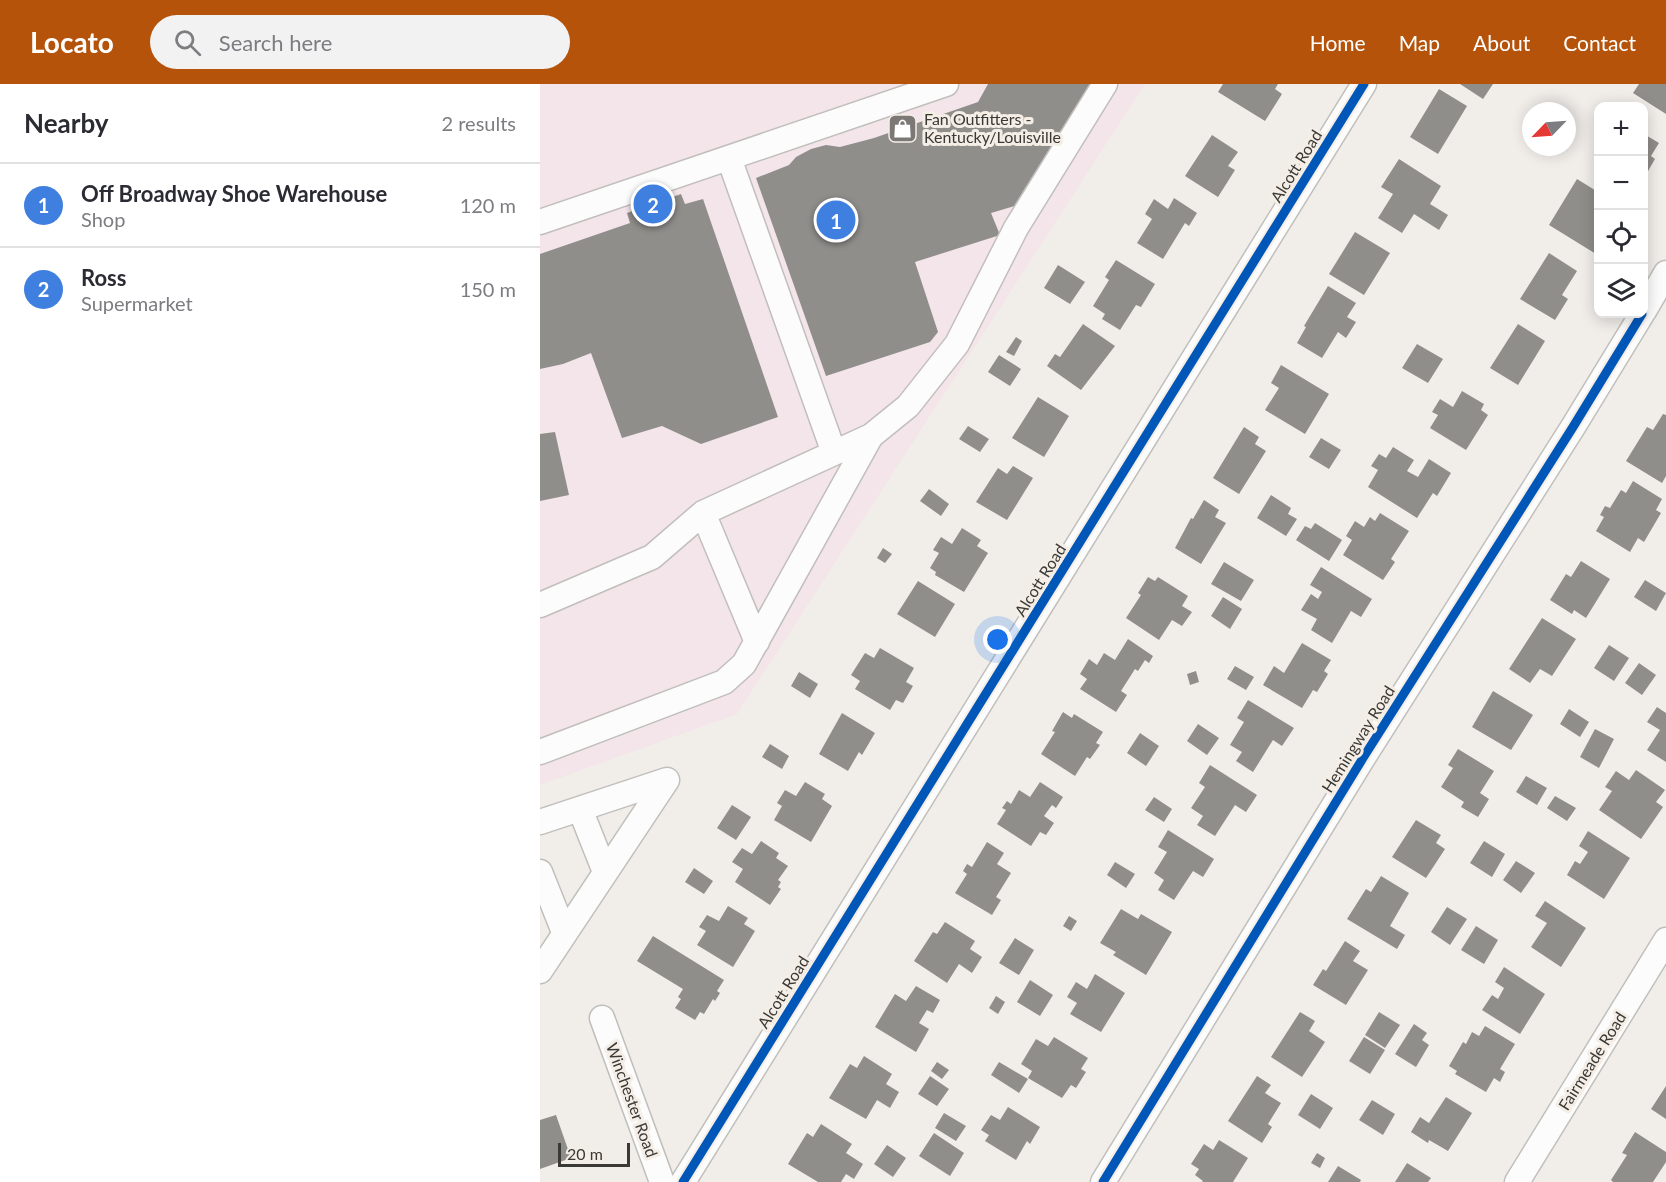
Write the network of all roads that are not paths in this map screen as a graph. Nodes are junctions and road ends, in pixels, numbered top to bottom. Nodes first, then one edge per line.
1 (946, 84) edge
2 (1105, 84) edge
3 (1364, 84) edge
4 (729, 158) junction
5 (540, 222) edge
6 (1666, 273) edge
7 (1648, 304) edge
8 (1639, 318) edge
9 (871, 436) junction
10 (834, 453) junction
11 (703, 513) junction
12 (540, 605) edge
13 (757, 642) junction
14 (540, 752) edge
15 (580, 809) junction
16 (540, 822) edge
17 (540, 872) edge
18 (605, 872) junction
19 (564, 932) junction
20 (1666, 940) edge
21 (540, 941) edge
22 (540, 971) edge
23 (602, 1018) dead end
24 (662, 1182) edge
25 (683, 1182) edge
26 (1103, 1182) edge
27 (1517, 1182) edge

1 - 4 street
2 - 9 street
3 - 25 street, Alcott Road
4 - 5 street
4 - 10 street
6 - 7 street, Hemingway Road
8 - 26 street, Hemingway Road
9 - 10 street
9 - 13 street
10 - 11 street
11 - 12 street
11 - 13 street
13 - 14 street
15 - 16 street
15 - 18 street
15 - 18 street
17 - 19 street
18 - 19 street
19 - 21 street
19 - 22 street
20 - 27 street, Fairmeade Road
23 - 24 street, Winchester Road

